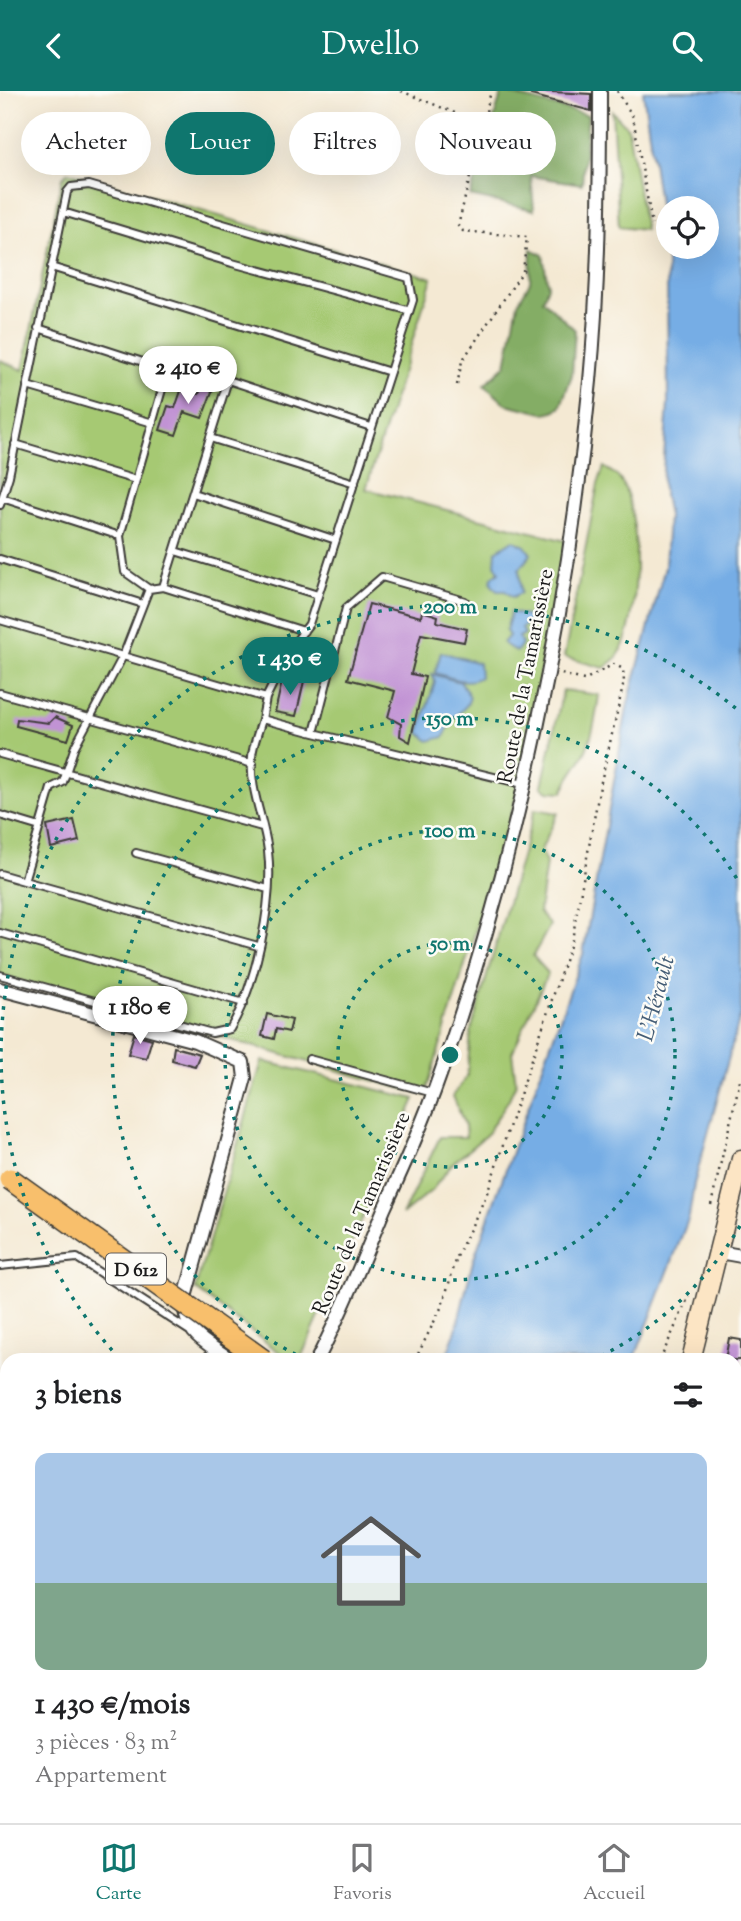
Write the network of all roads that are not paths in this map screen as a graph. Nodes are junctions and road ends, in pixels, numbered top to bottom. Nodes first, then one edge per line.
1 (600, 91) edge
2 (63, 212) junction
3 (51, 267) junction
4 (407, 310) junction
5 (38, 328) junction
6 (390, 372) junction
7 (180, 374) junction
8 (228, 380) junction
9 (27, 386) junction
10 (153, 423) junction
11 (371, 427) junction
12 (210, 438) junction
13 (15, 445) junction
14 (136, 480) junction
15 (355, 483) junction
16 (193, 493) junction
17 (1, 501) edge
18 (120, 536) junction
19 (336, 540) junction
20 (175, 551) junction
21 (0, 559) edge
22 (163, 587) junction
23 (149, 589) junction
24 (318, 595) junction
25 (465, 601) dead end
26 (143, 604) junction
27 (0, 620) edge
28 (304, 631) junction
29 (123, 656) junction
30 (0, 693) edge
31 (266, 698) junction
32 (91, 719) junction
33 (262, 719) junction
34 (314, 733) junction
35 (0, 754) edge
36 (253, 764) junction
37 (66, 773) junction
38 (523, 784) junction
39 (0, 815) edge
40 (40, 827) junction
41 (262, 827) junction
42 (136, 853) dead end
43 (0, 874) edge
44 (24, 881) junction
45 (268, 889) junction
46 (0, 933) edge
47 (258, 946) junction
48 (0, 975) edge
49 (0, 989) edge
50 (244, 1003) junction
51 (309, 1059) dead end
52 (433, 1093) junction
53 (740, 1169) edge
54 (5, 1176) edge
55 (719, 1252) junction
56 (741, 1257) edge
57 (0, 1266) edge
58 (193, 1333) junction
59 (221, 1353) edge
60 (253, 1353) edge
61 (320, 1353) edge
62 (694, 1353) edge

1 - 38 street, Route de la Tamarissière
2 - 3 lane
2 - 4 lane
2 - 4 lane
3 - 5 lane
3 - 6 lane
4 - 6 lane
5 - 7 lane
5 - 9 lane
6 - 11 lane
7 - 8 lane
7 - 10 lane
8 - 11 lane
8 - 12 lane
9 - 10 lane
9 - 13 lane
10 - 14 lane
11 - 15 lane
12 - 15 lane
12 - 16 lane
13 - 14 lane
13 - 17 lane
14 - 18 lane
15 - 19 lane
16 - 19 lane
16 - 20 lane
17 - 18 lane
18 - 23 lane
19 - 24 lane
20 - 22 lane
20 - 24 lane
21 - 26 lane
22 - 23 lane
22 - 28 lane
23 - 26 lane
24 - 28 lane
25 - 34 lane
26 - 29 lane
27 - 29 lane
28 - 31 lane
29 - 31 lane
29 - 32 lane
30 - 32 lane
31 - 33 lane
32 - 36 lane
32 - 37 lane
33 - 34 lane
33 - 36 lane
34 - 38 lane
35 - 37 lane
36 - 41 lane
37 - 40 lane
37 - 41 lane
38 - 52 street, Route de la Tamarissière
39 - 40 lane
40 - 44 lane
41 - 45 lane
42 - 45 lane
43 - 44 lane
44 - 47 lane
45 - 47 lane
46 - 50 lane
47 - 50 lane
48 - 50 lane
49 - 58 street
51 - 52 lane
52 - 61 street, Route de la Tamarissière
53 - 55 street
54 - 60 highway, D 612, bridge
55 - 56 street
55 - 62 street
57 - 58 lane
58 - 59 street

